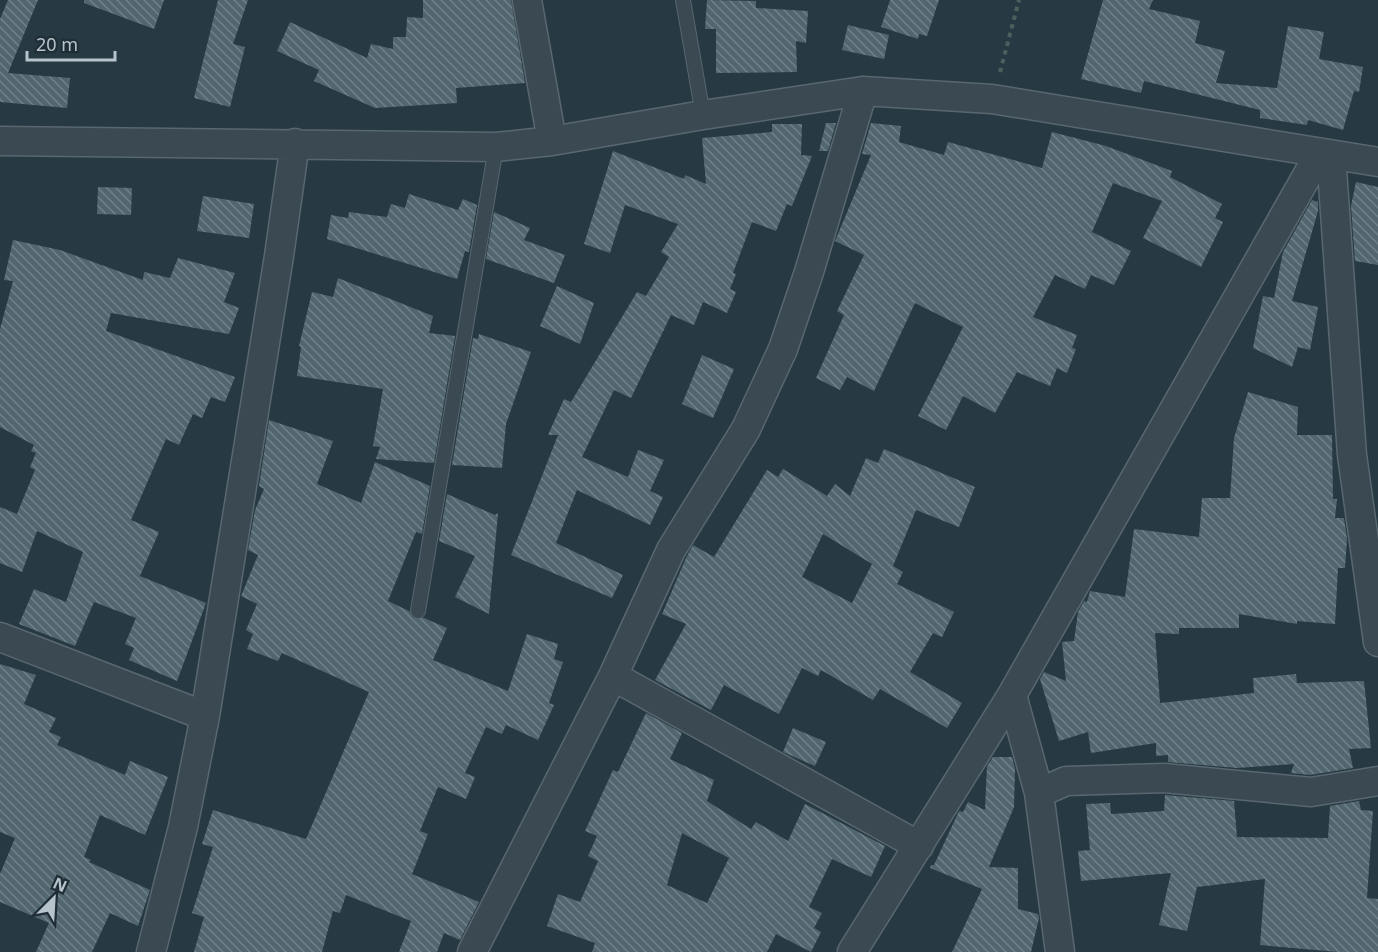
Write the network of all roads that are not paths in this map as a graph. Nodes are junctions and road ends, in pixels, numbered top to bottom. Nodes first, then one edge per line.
1 (527, 0) edge
2 (683, 0) edge
3 (863, 91) junction
4 (703, 115) junction
5 (0, 141) edge
6 (552, 141) junction
7 (295, 143) junction
8 (496, 147) junction
9 (1326, 154) junction
10 (1378, 162) edge
11 (1365, 457) edge
12 (418, 611) dead end
13 (0, 637) edge
14 (1378, 642) edge
15 (613, 676) junction
16 (1012, 695) junction
17 (205, 716) junction
18 (1378, 781) edge
19 (1039, 793) junction
20 (920, 846) junction
21 (152, 952) edge
22 (472, 952) edge
23 (852, 952) edge
24 (1060, 952) edge

1 - 6 street
2 - 4 lane
3 - 4 street
3 - 9 street
3 - 15 street
4 - 6 street
5 - 7 street
6 - 8 street
7 - 8 street
7 - 17 street
8 - 12 lane
9 - 10 street
9 - 11 street
9 - 16 street
11 - 14 street
13 - 17 street
15 - 20 street
15 - 22 street
16 - 19 street
16 - 20 street
17 - 21 street
18 - 19 street
19 - 24 street
20 - 23 street

